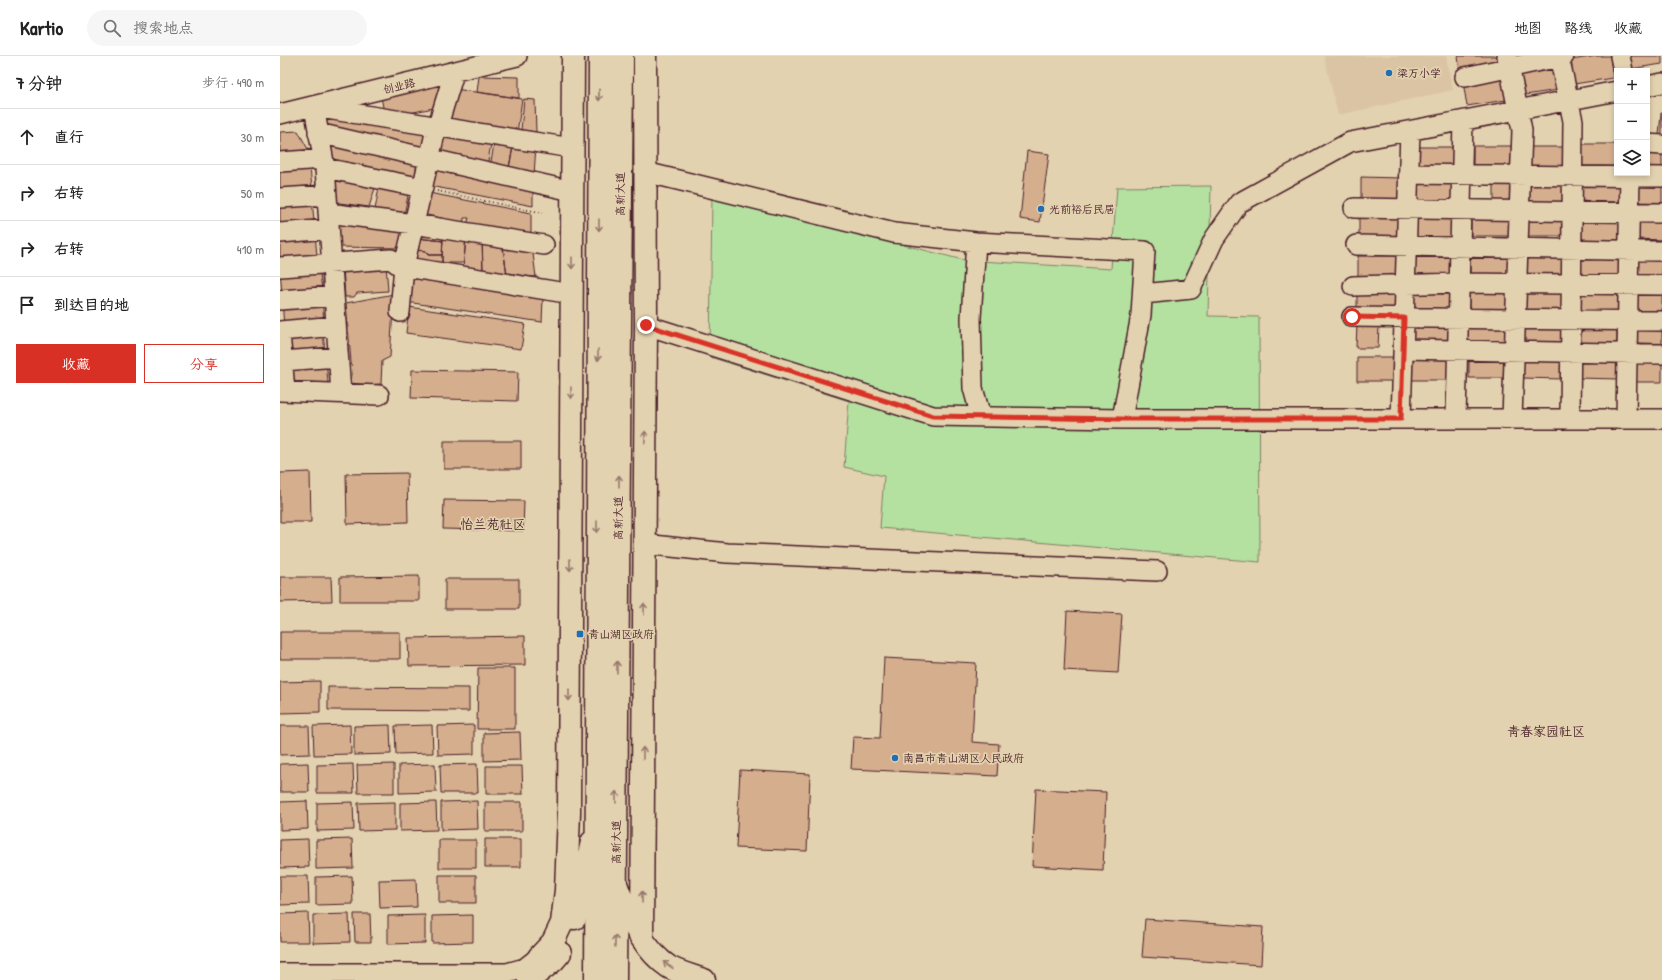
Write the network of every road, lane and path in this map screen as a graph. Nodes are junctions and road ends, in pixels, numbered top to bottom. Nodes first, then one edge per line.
1 (517, 56) edge
2 (573, 56) edge
3 (600, 56) edge
4 (622, 56) edge
5 (645, 56) edge
6 (1561, 56) edge
7 (1620, 56) edge
8 (1508, 62) edge
9 (1622, 68) edge
10 (454, 73) junction
11 (1465, 77) dead end
12 (1662, 83) edge
13 (1650, 85) edge
14 (1614, 92) edge
15 (1568, 101) junction
16 (314, 107) junction
17 (1518, 110) junction
18 (280, 114) edge
19 (1463, 121) junction
20 (438, 126) junction
21 (1410, 131) junction
22 (318, 133) junction
23 (1650, 144) edge
24 (1662, 145) edge
25 (572, 148) junction
26 (430, 157) junction
27 (280, 162) edge
28 (324, 163) junction
29 (645, 172) junction
30 (1409, 174) junction
31 (1462, 174) junction
32 (1520, 175) junction
33 (1614, 175) edge
34 (1572, 176) junction
35 (1630, 176) edge
36 (1646, 176) edge
37 (1662, 177) edge
38 (423, 188) junction
39 (572, 190) junction
40 (280, 198) edge
41 (1354, 208) dead end
42 (1408, 209) junction
43 (1461, 210) junction
44 (1519, 211) junction
45 (328, 212) junction
46 (1572, 212) junction
47 (1630, 212) junction
48 (543, 213) dead end
49 (1662, 213) edge
50 (414, 224) junction
51 (280, 233) edge
52 (976, 242) junction
53 (544, 245) dead end
54 (1356, 245) dead end
55 (1406, 246) junction
56 (1460, 248) junction
57 (1518, 248) junction
58 (1571, 250) junction
59 (1629, 251) junction
60 (1662, 251) edge
61 (332, 263) junction
62 (404, 266) junction
63 (280, 267) edge
64 (1459, 283) junction
65 (1405, 284) junction
66 (1517, 284) junction
67 (1571, 284) junction
68 (1628, 285) junction
69 (1662, 285) edge
70 (1353, 286) dead end
71 (572, 294) junction
72 (1143, 294) junction
73 (334, 296) junction
74 (280, 300) edge
75 (400, 312) dead end
76 (1352, 317) dead end
77 (1404, 318) junction
78 (1458, 319) junction
79 (1515, 319) junction
80 (1571, 320) junction
81 (1628, 321) junction
82 (1662, 321) edge
83 (646, 325) junction
84 (336, 326) junction
85 (280, 332) edge
86 (1403, 349) junction
87 (1458, 350) junction
88 (1514, 351) junction
89 (1570, 352) junction
90 (1627, 353) junction
91 (1662, 354) edge
92 (338, 356) junction
93 (282, 361) junction
94 (282, 391) edge
95 (341, 393) junction
96 (379, 395) dead end
97 (981, 417) junction
98 (1122, 419) junction
99 (1401, 419) junction
100 (1456, 419) junction
101 (1512, 419) junction
102 (1570, 419) junction
103 (1626, 419) junction
104 (1662, 419) edge
105 (644, 544) junction
106 (1157, 571) dead end
107 (596, 827) junction
108 (616, 882) junction
109 (642, 936) junction
110 (539, 957) joint
111 (280, 973) edge
112 (369, 973) junction
113 (398, 980) edge
114 (530, 980) edge
115 (596, 980) edge
116 (615, 980) edge
117 (704, 980) edge

1 - 10 street, 创业路
2 - 25 main road
3 -> 107 main road, 高新大道
108 -> 4 main road, 高新大道
5 - 29 main road
6 - 8 street
6 - 15 street
7 - 9 street
8 - 11 street
8 - 17 street
10 - 16 street, 创业路
10 - 20 street
12 - 13 street
14 - 15 street
15 - 17 street
15 - 34 street
16 - 18 street, 创业路
16 - 20 street
16 - 22 street
17 - 19 street
17 - 32 street
19 - 21 street
19 - 31 street
20 - 25 street
20 - 26 street
21 - 30 street
21 - 72 street
22 - 26 street
22 - 28 street
23 - 24 street
25 - 39 main road
26 - 38 street
26 - 39 street
27 - 28 street
28 - 38 street
28 - 45 street
29 - 52 street
29 - 83 main road
30 - 31 street
30 - 42 street
31 - 32 street
31 - 43 street
32 - 34 street
32 - 44 street
33 - 34 street
34 - 46 street
35 - 47 street
36 - 37 street
38 - 48 path
38 - 50 street
39 -> 71 main road
40 - 45 street
41 - 42 street
42 - 43 street
42 - 55 street
43 - 44 street
43 - 56 street
44 - 46 street
44 - 57 street
45 - 50 street
45 - 51 street
45 - 61 street
46 - 47 street
46 - 58 street
47 - 49 street
47 - 59 street
50 - 53 street
50 - 62 street
52 - 72 street
52 - 97 street
54 - 55 street
55 - 56 street
55 - 65 street
56 - 57 street
56 - 64 street
57 - 58 street
57 - 66 street
58 - 59 street
58 - 67 street
59 - 60 street
59 - 68 street
61 - 62 street
61 - 63 street
61 - 73 street
62 - 71 street
62 - 75 street
64 - 65 street
64 - 66 street
64 - 78 street
65 - 70 street
65 - 77 street
66 - 67 street
66 - 79 street
67 - 68 street
67 - 80 street
68 - 69 street
68 - 81 street
71 -> 110 main road
72 - 98 street
73 - 74 street
73 - 84 street
76 - 77 street
77 - 78 street
77 - 86 street
78 - 79 street
78 - 87 street
79 - 80 street
79 - 88 street
80 - 81 street
80 - 89 street
81 - 82 street
81 - 90 street
83 - 97 street
105 -> 83 main road
84 - 85 street
84 - 92 street
85 - 93 street
86 - 87 street
86 - 99 street
87 - 88 street
87 - 100 street
88 - 89 street
88 - 101 street
89 - 90 street
89 - 102 street
90 - 91 street
90 - 103 street
92 - 93 street
92 - 95 street
93 - 94 street
94 - 95 street
95 - 96 street
97 - 98 street
98 - 99 street
99 - 100 street
100 - 101 street
101 - 102 street
102 - 103 street
103 - 104 street
105 - 106 street
109 -> 105 main road
107 - 114 main road
107 - 115 main road, 高新大道
108 - 109 main road
116 -> 108 main road, 高新大道
117 -> 109 main road
110 - 112 street
111 - 112 street
112 - 113 street

